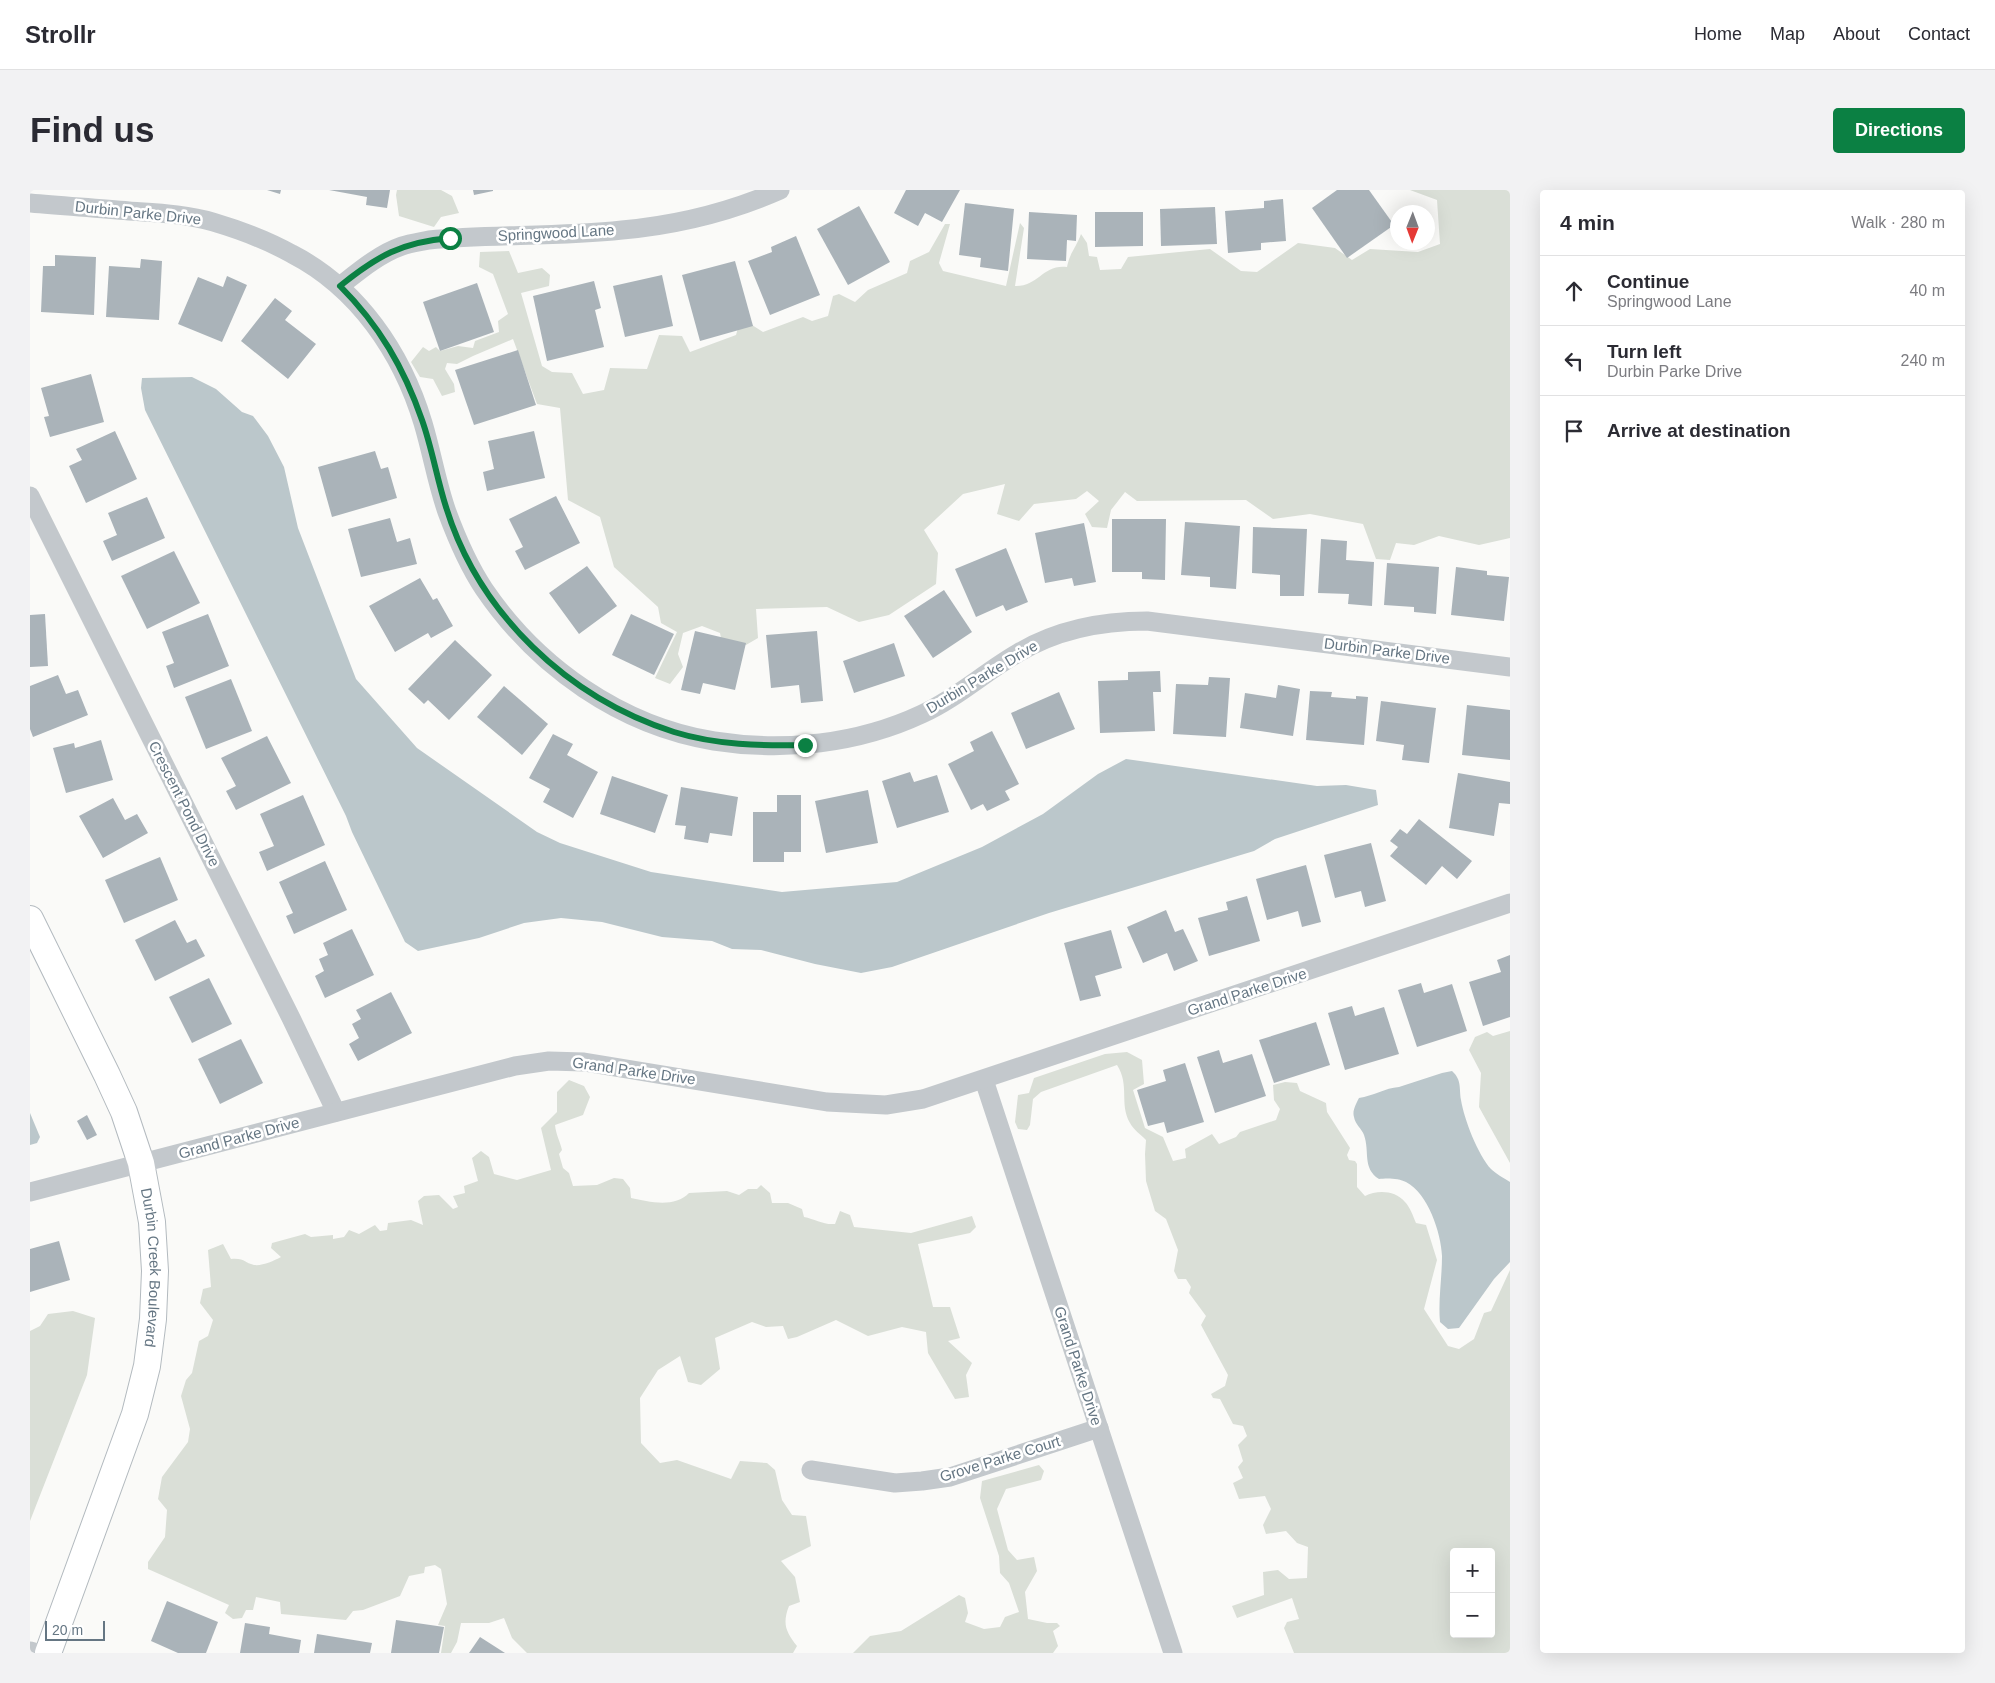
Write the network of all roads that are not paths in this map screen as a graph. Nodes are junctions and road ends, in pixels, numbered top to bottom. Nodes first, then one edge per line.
1 (780, 190) edge
2 (30, 203) edge
3 (340, 286) junction
4 (30, 496) edge
5 (1510, 667) edge
6 (1510, 903) edge
7 (30, 919) edge
8 (984, 1080) junction
9 (336, 1112) junction
10 (141, 1163) junction
11 (30, 1192) edge
12 (1099, 1428) junction
13 (811, 1470) dead end
14 (30, 1651) edge
15 (37, 1653) edge
16 (48, 1653) edge
17 (1172, 1653) edge

1 - 3 street, Springwood Lane
2 - 3 street, Durbin Parke Drive
3 - 5 street, Durbin Parke Drive
4 - 9 street, Crescent Pond Drive
6 - 8 street, Grand Parke Drive
7 - 10 street, Durbin Creek Boulevard
8 - 9 street, Grand Parke Drive
8 - 12 street, Grand Parke Drive
9 - 10 street, Grand Parke Drive
10 - 11 street, Grand Parke Drive
10 - 16 street, Durbin Creek Boulevard
12 - 13 street, Grove Parke Court
12 - 17 street, Grand Parke Drive
14 - 15 street

